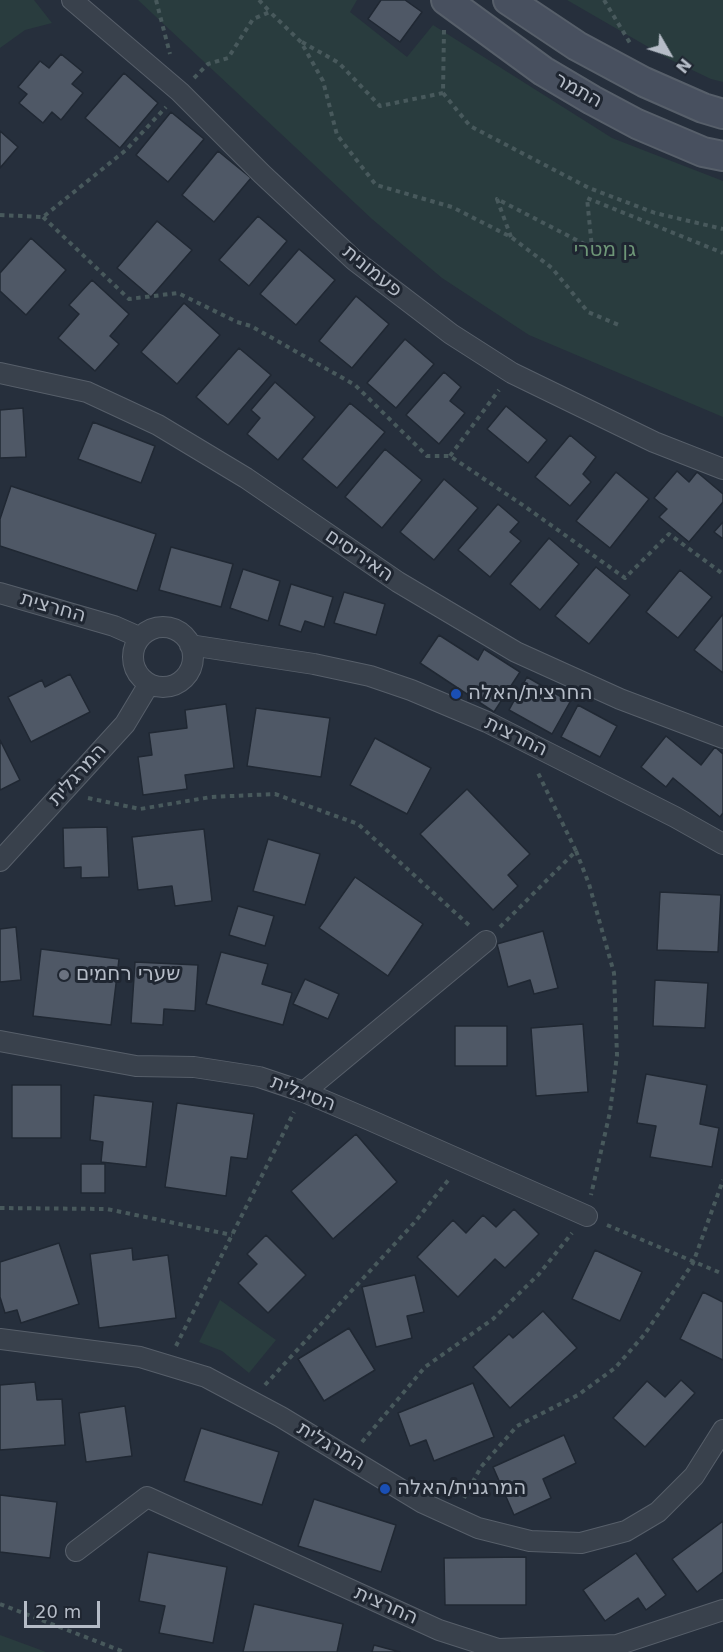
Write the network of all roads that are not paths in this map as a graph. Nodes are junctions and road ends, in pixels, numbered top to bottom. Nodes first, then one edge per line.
1 (72, 0) edge
2 (508, 0) edge
3 (445, 12) edge
4 (723, 114) edge
5 (723, 156) edge
6 (0, 373) edge
7 (723, 469) edge
8 (0, 593) edge
9 (139, 637) junction
10 (190, 645) junction
11 (149, 684) junction
12 (723, 738) edge
13 (723, 844) edge
14 (0, 861) edge
15 (486, 941) road end
16 (0, 1041) edge
17 (304, 1092) junction
18 (587, 1216) road end
19 (0, 1340) edge
20 (723, 1430) edge
21 (76, 1551) dead end
22 (723, 1610) edge

1 - 7 street, פעמונית
2 - 4 main road, התמר
3 - 5 main road, התמר
6 - 12 street, האיריסים
8 - 9 street, החרצית
9 - 10 street
9 - 11 street
10 - 11 street
10 - 13 street, החרצית
11 - 14 street, המרגלית
15 - 17 street
16 - 17 street, הסיגלית
17 - 18 street, הסיגלית
19 - 20 street, המרגלית
21 - 22 street, החרצית

